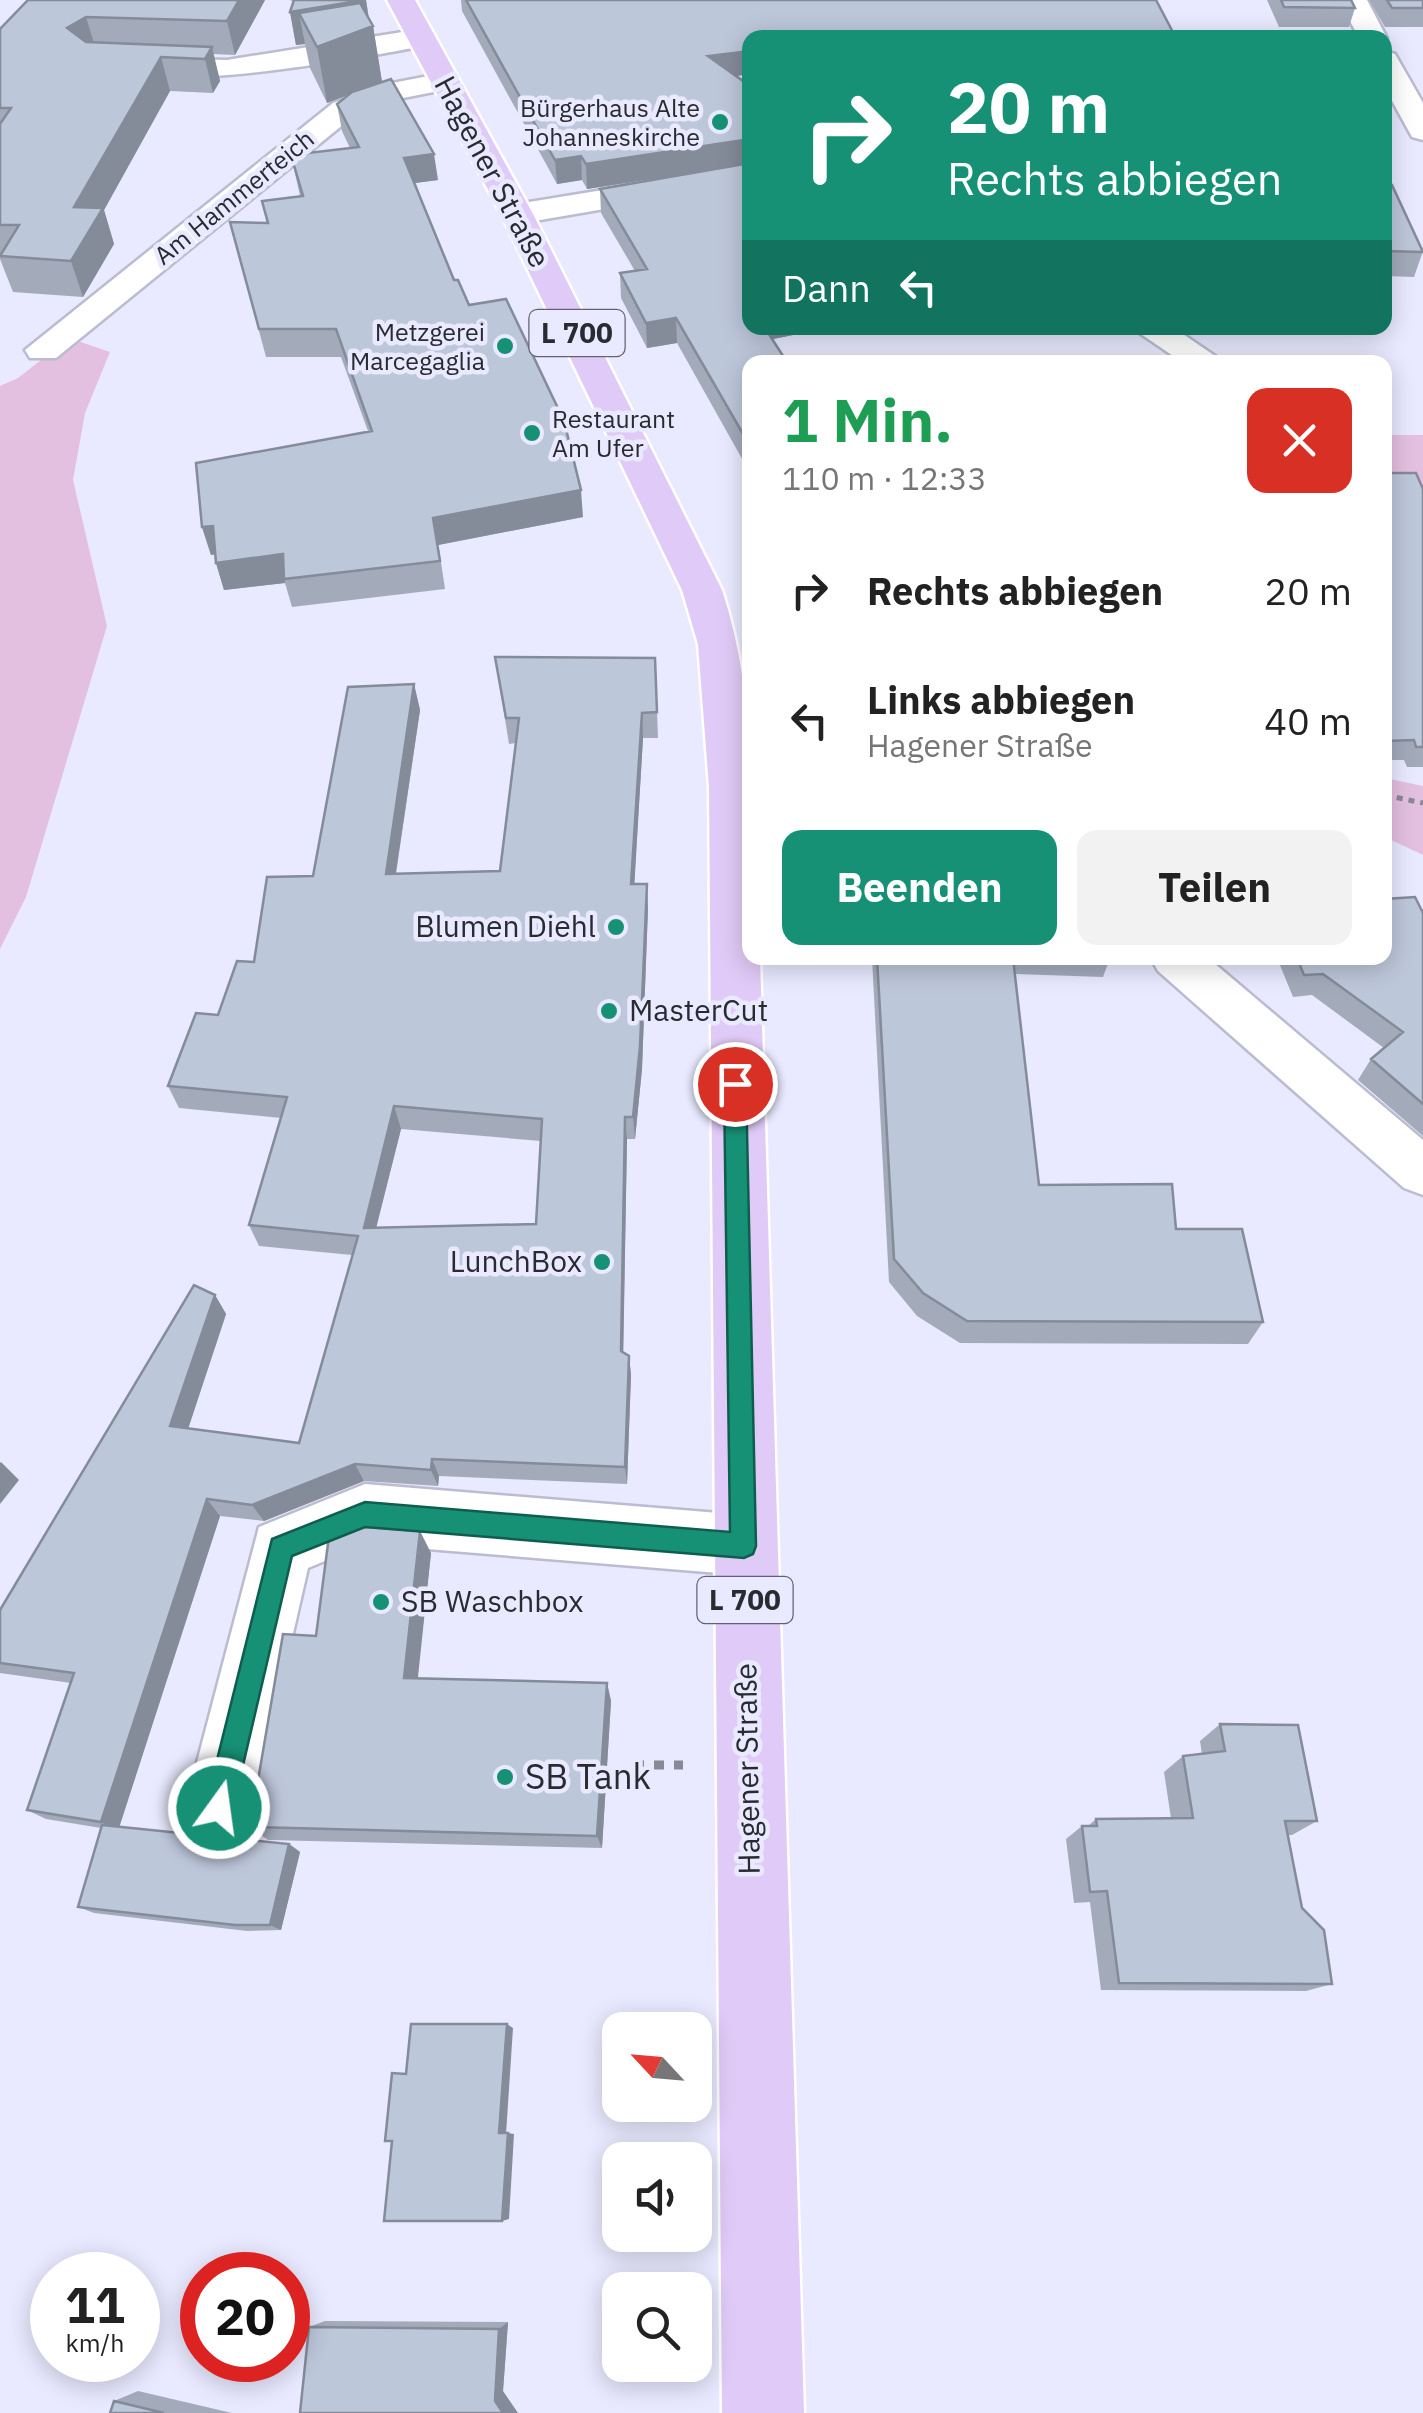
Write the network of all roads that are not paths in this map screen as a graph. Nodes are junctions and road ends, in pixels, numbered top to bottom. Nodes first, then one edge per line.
1 (401, 0) edge
2 (1353, 0) edge
3 (1369, 30) edge
4 (421, 38) junction
5 (115, 64) edge
6 (1392, 73) edge
7 (444, 82) junction
8 (1423, 130) edge
9 (1392, 131) edge
10 (742, 177) edge
11 (517, 214) junction
12 (1162, 335) edge
13 (43, 350) dead end
14 (1194, 355) edge
15 (741, 788) edge
16 (1183, 965) edge
17 (1423, 1172) edge
18 (744, 1546) junction
19 (219, 1808) dead end
20 (762, 2413) edge

1 - 4 main road, Hagener Straße / L 700
2 - 3 street
4 - 5 street
4 - 7 main road, Hagener Straße / L 700
6 - 8 street
7 - 11 main road, Hagener Straße / L 700
7 - 13 street, Am Hammerteich
8 - 9 street
10 - 11 street
11 - 15 main road, Hagener Straße / L 700
12 - 14 street
15 - 18 main road, Hagener Straße / L 700
16 - 17 street
18 - 19 street
18 - 20 main road, Hagener Straße / L 700

